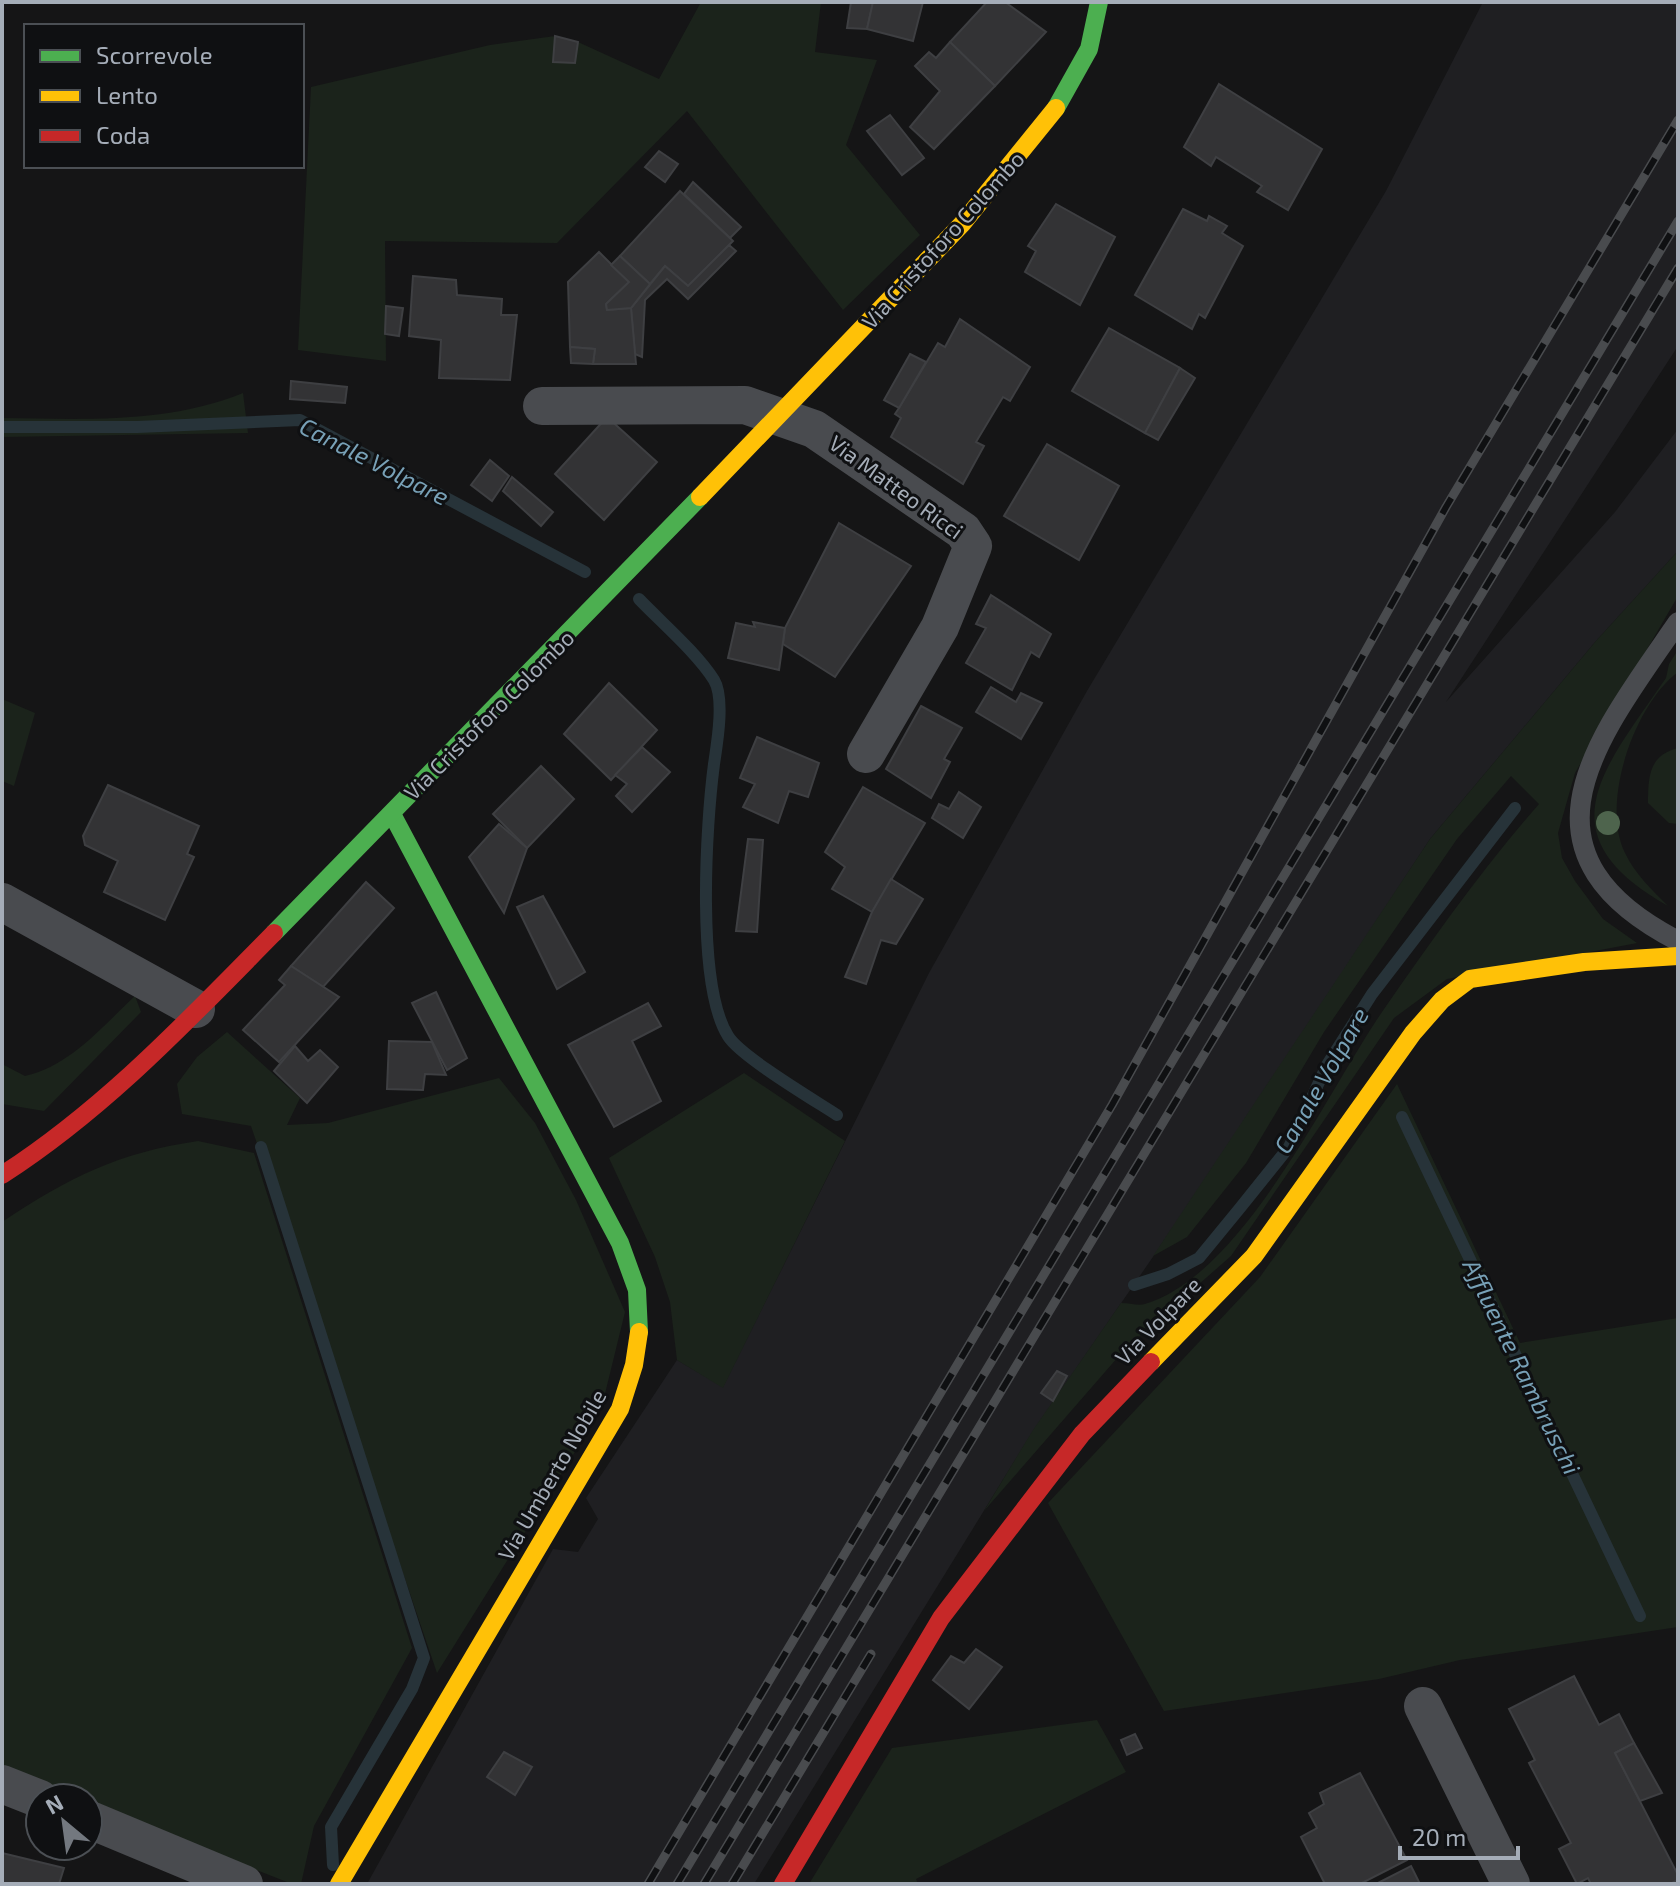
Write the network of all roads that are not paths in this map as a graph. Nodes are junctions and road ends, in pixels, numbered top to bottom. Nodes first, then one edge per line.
1 (1099, 2) edge
2 (542, 406) dead end
3 (777, 415) junction
4 (1678, 622) edge
5 (866, 754) dead end
6 (392, 814) junction
7 (2, 902) edge
8 (1678, 941) edge
9 (1678, 956) edge
10 (196, 1009) junction
11 (2, 1175) edge
12 (1423, 1706) dead end
13 (2, 1784) edge
14 (24, 1793) edge
15 (104, 1826) edge
16 (244, 1884) edge
17 (339, 1884) edge
18 (783, 1884) edge
19 (1511, 1884) edge

1 - 3 street, Via Cristoforo Colombo
2 - 3 street
3 - 5 street, Via Matteo Ricci
3 - 6 street, Via Cristoforo Colombo
4 - 8 lane
6 - 10 street, Via Cristoforo Colombo
6 - 17 street, Via Umberto Nobile
7 - 10 street
9 - 18 street, Via Volpare
10 - 11 street, Via Cristoforo Colombo
12 - 19 street
13 - 14 street
15 - 16 street

